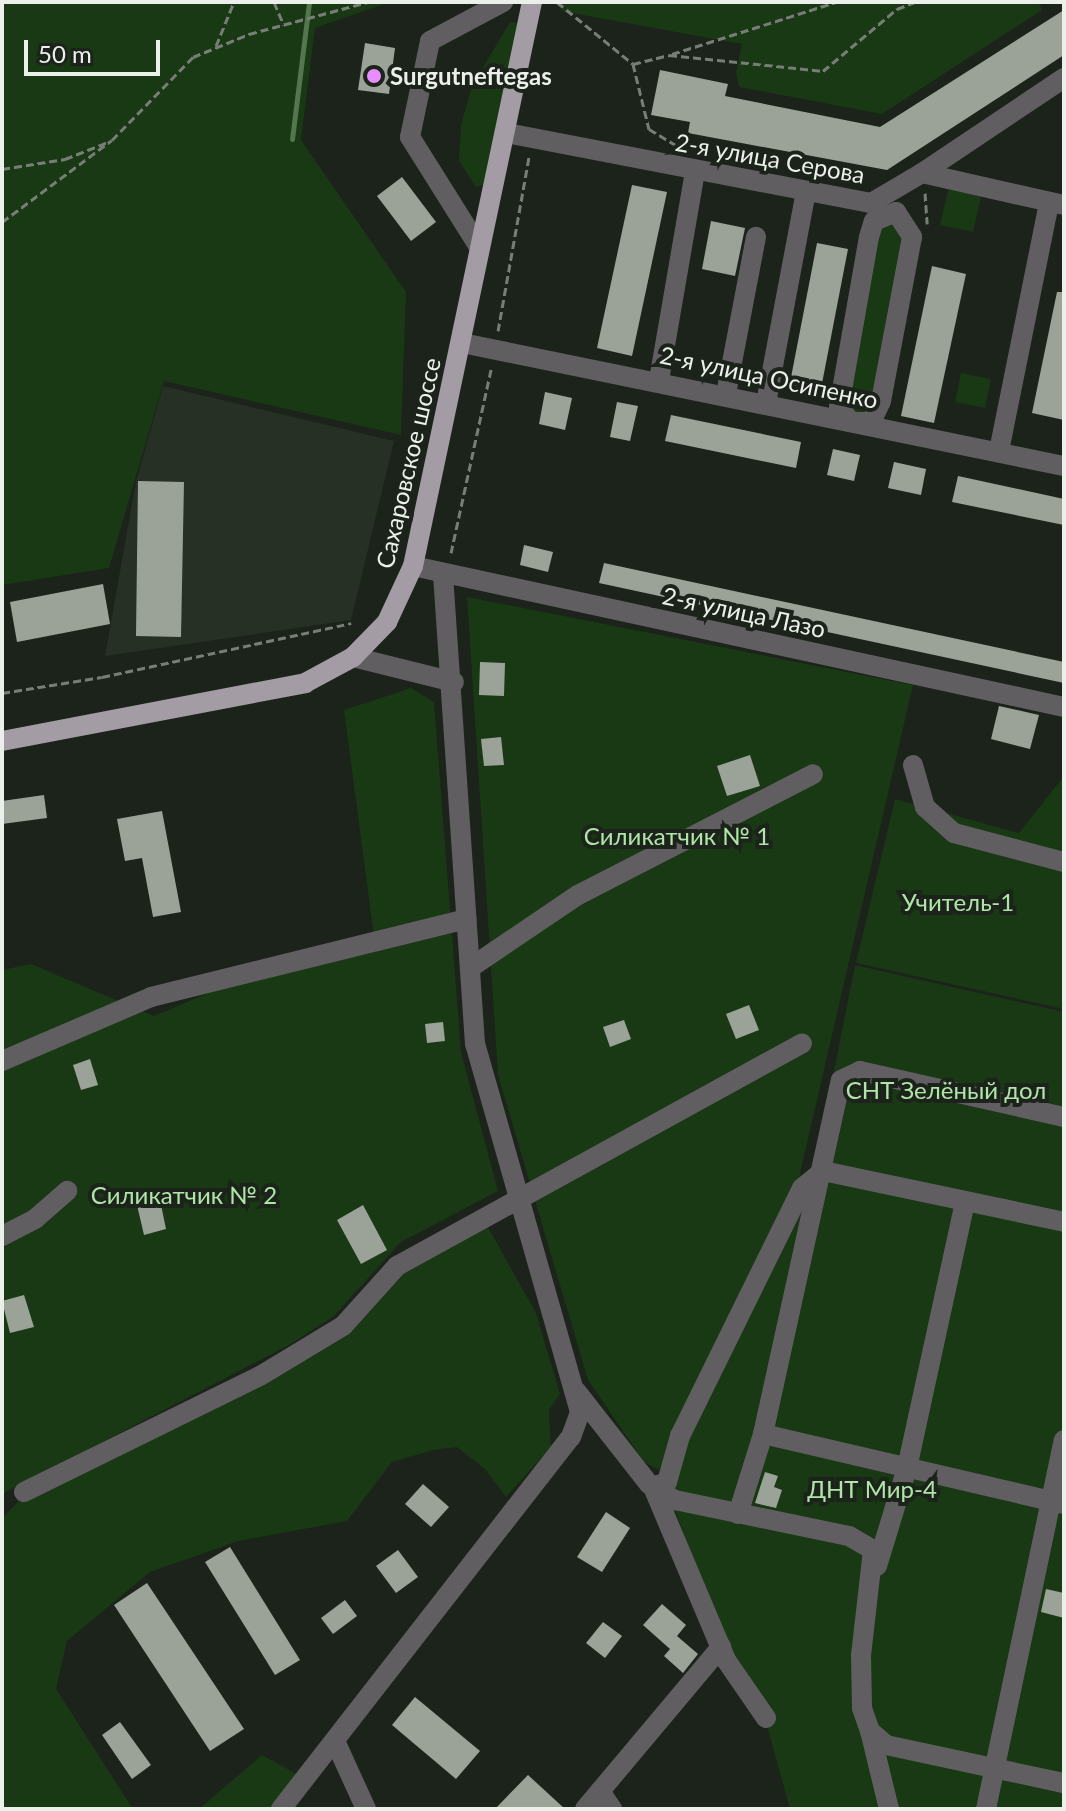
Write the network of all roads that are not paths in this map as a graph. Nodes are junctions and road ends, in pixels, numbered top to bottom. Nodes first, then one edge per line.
1 (503, 2) edge
2 (532, 2) edge
3 (1064, 78) edge
4 (507, 133) junction
5 (695, 171) junction
6 (922, 173) junction
7 (806, 192) junction
8 (892, 203) junction
9 (1057, 203) edge
10 (756, 237) dead end
11 (479, 247) junction
12 (462, 343) junction
13 (659, 380) junction
14 (726, 394) junction
15 (766, 403) junction
16 (851, 422) junction
17 (999, 451) junction
18 (1064, 466) edge
19 (413, 566) junction
20 (443, 574) junction
21 (353, 657) junction
22 (454, 682) junction
23 (1064, 707) edge
24 (2, 741) edge
25 (913, 765) dead end
26 (813, 774) dead end
27 (1064, 862) edge
28 (466, 919) junction
29 (470, 968) junction
30 (802, 1043) dead end
31 (2, 1061) edge
32 (1064, 1117) edge
33 (823, 1171) junction
34 (67, 1191) dead end
35 (515, 1196) junction
36 (965, 1201) junction
37 (1064, 1222) edge
38 (2, 1236) edge
39 (576, 1391) junction
40 (763, 1434) junction
41 (1064, 1440) edge
42 (907, 1468) junction
43 (653, 1487) junction
44 (24, 1492) dead end
45 (1057, 1502) edge
46 (738, 1514) junction
47 (874, 1575) junction
48 (721, 1647) junction
49 (766, 1718) dead end
50 (870, 1731) junction
51 (335, 1741) junction
52 (994, 1767) junction
53 (1064, 1783) edge
54 (600, 1791) junction
55 (281, 1809) edge
56 (366, 1809) edge
57 (585, 1809) edge
58 (612, 1809) edge
59 (889, 1809) edge
60 (986, 1809) edge

1 - 11 street
2 - 4 main road, Сахаровское шоссе
3 - 6 street, 2-я улица Серова
4 - 5 street, 2-я улица Серова
4 - 11 main road, Сахаровское шоссе
5 - 7 street, 2-я улица Серова
5 - 13 street
6 - 8 street, 2-я улица Серова
6 - 9 street
7 - 8 street, 2-я улица Серова
7 - 15 street
8 - 16 street
8 - 16 street
9 - 17 street
10 - 14 street
11 - 12 main road, Сахаровское шоссе
12 - 13 street, 2-я улица Осипенко
12 - 19 main road, Сахаровское шоссе
13 - 14 street, 2-я улица Осипенко
14 - 15 street, 2-я улица Осипенко
15 - 16 street, 2-я улица Осипенко
16 - 17 street, 2-я улица Осипенко
17 - 18 street, 2-я улица Осипенко
19 - 20 street, 2-я улица Лазо
19 - 21 main road, Сахаровское шоссе
20 - 22 street
20 - 23 street, 2-я улица Лазо
21 - 22 street
21 - 24 main road, Сахаровское шоссе
22 - 28 street
25 - 27 street
26 - 29 street
28 - 29 street
28 - 31 street
29 - 35 street
30 - 35 street
32 - 33 street
33 - 36 street
33 - 40 street
33 - 43 street
34 - 38 street
35 - 39 street
35 - 44 street
36 - 37 street
36 - 42 street
39 - 43 street
39 - 51 street
40 - 42 street
40 - 46 street
41 - 45 street
42 - 45 street
42 - 47 street
43 - 46 street
43 - 48 street
45 - 52 street
46 - 47 street
47 - 50 street
48 - 49 street
48 - 54 street
50 - 52 street
50 - 59 street
51 - 55 street
51 - 56 street
52 - 53 street
52 - 60 street
54 - 57 street
54 - 58 street

